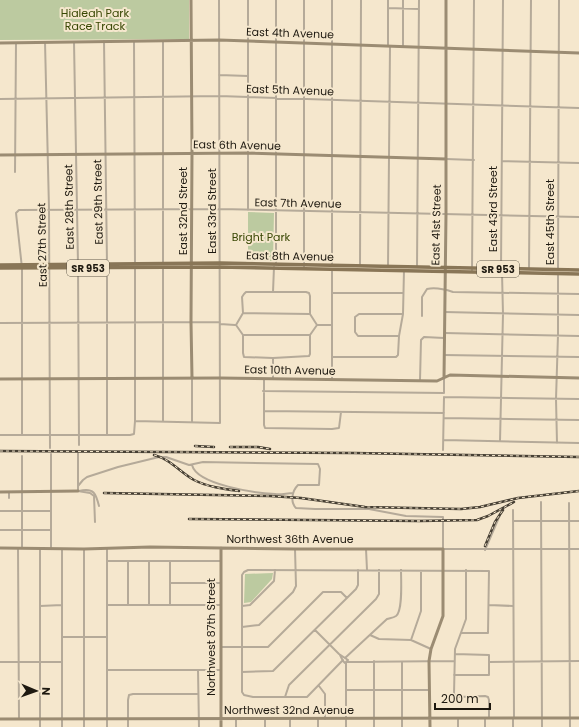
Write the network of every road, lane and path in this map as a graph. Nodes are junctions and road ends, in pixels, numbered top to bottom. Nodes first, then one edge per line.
1 (191, 0) edge
2 (219, 0) edge
3 (248, 0) edge
4 (276, 0) edge
5 (304, 0) edge
6 (332, 0) edge
7 (361, 0) edge
8 (388, 0) edge
9 (404, 0) edge
10 (419, 0) edge
11 (446, 0) edge
12 (474, 0) edge
13 (503, 0) edge
14 (531, 0) edge
15 (559, 0) edge
16 (388, 8) junction
17 (404, 8) junction
18 (419, 9) junction
19 (163, 40) junction
20 (191, 40) junction
21 (219, 40) junction
22 (248, 40) junction
23 (104, 41) junction
24 (134, 41) junction
25 (276, 41) junction
26 (45, 42) junction
27 (74, 42) junction
28 (305, 42) junction
29 (0, 43) edge
30 (16, 43) junction
31 (333, 44) junction
32 (361, 45) junction
33 (389, 46) junction
34 (403, 46) junction
35 (418, 47) junction
36 (446, 48) junction
37 (475, 49) junction
38 (503, 50) junction
39 (531, 51) junction
40 (559, 52) junction
41 (579, 53) edge
42 (220, 75) junction
43 (248, 76) junction
44 (192, 96) junction
45 (220, 96) junction
46 (105, 97) junction
47 (134, 97) junction
48 (163, 97) junction
49 (248, 97) junction
50 (47, 98) junction
51 (76, 98) junction
52 (276, 98) junction
53 (304, 98) junction
54 (0, 99) edge
55 (16, 99) junction
56 (333, 100) junction
57 (361, 101) junction
58 (389, 101) junction
59 (417, 102) junction
60 (446, 104) junction
61 (474, 104) junction
62 (502, 105) junction
63 (530, 106) junction
64 (559, 107) junction
65 (579, 108) edge
66 (192, 152) junction
67 (105, 153) junction
68 (134, 153) junction
69 (163, 153) junction
70 (219, 153) junction
71 (248, 153) junction
72 (48, 154) junction
73 (76, 154) junction
74 (277, 154) junction
75 (0, 155) edge
76 (15, 155) junction
77 (305, 155) junction
78 (332, 156) junction
79 (360, 156) junction
80 (389, 157) junction
81 (417, 158) junction
82 (446, 159) junction
83 (474, 160) junction
84 (502, 161) junction
85 (530, 161) junction
86 (558, 162) junction
87 (579, 163) edge
88 (15, 172) dead end
89 (77, 209) junction
90 (106, 209) junction
91 (134, 209) junction
92 (192, 209) junction
93 (220, 209) junction
94 (50, 210) junction
95 (163, 210) junction
96 (248, 210) junction
97 (277, 211) junction
98 (304, 211) junction
99 (332, 212) junction
100 (360, 212) junction
101 (389, 213) junction
102 (417, 214) junction
103 (446, 214) junction
104 (473, 215) junction
105 (502, 215) junction
106 (530, 216) junction
107 (558, 217) junction
108 (579, 217) edge
109 (0, 265) edge
110 (220, 265) junction
111 (22, 266) junction
112 (50, 266) junction
113 (78, 266) junction
114 (107, 266) junction
115 (135, 266) junction
116 (163, 266) junction
117 (191, 266) junction
118 (275, 266) junction
119 (304, 267) junction
120 (332, 267) junction
121 (0, 268) edge
122 (360, 268) junction
123 (388, 268) junction
124 (404, 269) junction
125 (417, 269) junction
126 (445, 270) junction
127 (472, 270) junction
128 (579, 270) edge
129 (502, 271) junction
130 (529, 271) junction
131 (558, 272) junction
132 (579, 274) edge
133 (445, 290) junction
134 (273, 292) junction
135 (332, 292) junction
136 (403, 292) junction
137 (503, 292) junction
138 (558, 294) junction
139 (579, 294) edge
140 (445, 312) junction
141 (243, 313) junction
142 (310, 314) junction
143 (403, 314) junction
144 (503, 314) junction
145 (559, 314) junction
146 (579, 315) edge
147 (422, 316) dead end
148 (50, 322) junction
149 (106, 322) junction
150 (135, 322) junction
151 (164, 322) junction
152 (191, 322) junction
153 (0, 323) edge
154 (22, 323) junction
155 (78, 323) junction
156 (220, 323) junction
157 (236, 325) junction
158 (317, 325) junction
159 (332, 325) junction
160 (444, 333) junction
161 (243, 335) junction
162 (310, 335) junction
163 (502, 335) junction
164 (558, 335) junction
165 (399, 336) junction
166 (579, 336) edge
167 (444, 338) junction
168 (444, 355) junction
169 (502, 356) junction
170 (332, 357) junction
171 (558, 357) junction
172 (579, 357) edge
173 (273, 358) junction
174 (501, 377) junction
175 (557, 377) junction
176 (163, 378) junction
177 (192, 378) junction
178 (220, 378) junction
179 (444, 378) junction
180 (579, 378) edge
181 (0, 379) edge
182 (22, 379) junction
183 (50, 379) junction
184 (78, 379) junction
185 (106, 379) junction
186 (135, 379) junction
187 (264, 379) junction
188 (273, 380) junction
189 (332, 380) junction
190 (420, 380) junction
191 (264, 391) junction
192 (444, 393) junction
193 (444, 397) junction
194 (501, 398) junction
195 (556, 399) junction
196 (579, 399) edge
197 (264, 411) junction
198 (341, 412) junction
199 (444, 413) junction
200 (444, 418) junction
201 (501, 419) junction
202 (556, 419) junction
203 (579, 420) edge
204 (163, 421) junction
205 (135, 422) junction
206 (192, 422) junction
207 (0, 435) edge
208 (22, 435) junction
209 (50, 435) junction
210 (79, 435) junction
211 (107, 435) junction
212 (444, 440) junction
213 (500, 442) junction
214 (557, 443) junction
215 (579, 443) edge
216 (79, 445) dead end
217 (50, 448) dead end
218 (443, 450) dead end
219 (78, 453) dead end
220 (51, 454) dead end
221 (22, 456) dead end
222 (192, 465) junction
223 (78, 486) junction
224 (0, 492) edge
225 (9, 492) junction
226 (22, 492) junction
227 (51, 492) junction
228 (78, 492) junction
229 (293, 493) junction
230 (9, 498) dead end
231 (541, 502) dead end
232 (569, 504) dead end
233 (99, 506) dead end
234 (513, 510) dead end
235 (0, 511) edge
236 (22, 511) junction
237 (51, 511) junction
238 (500, 515) dead end
239 (513, 521) junction
240 (569, 521) junction
241 (579, 521) edge
242 (95, 522) dead end
243 (541, 522) junction
244 (0, 530) edge
245 (22, 530) junction
246 (51, 530) junction
247 (0, 548) edge
248 (18, 548) junction
249 (22, 548) junction
250 (107, 548) junction
251 (221, 548) junction
252 (40, 549) junction
253 (51, 549) junction
254 (62, 549) junction
255 (84, 549) junction
256 (295, 549) junction
257 (366, 549) junction
258 (443, 549) junction
259 (513, 549) junction
260 (570, 549) junction
261 (579, 549) edge
262 (486, 550) junction
263 (541, 550) junction
264 (107, 560) junction
265 (128, 560) junction
266 (149, 561) junction
267 (170, 561) junction
268 (220, 561) junction
269 (275, 570) junction
270 (296, 570) junction
271 (358, 570) junction
272 (366, 570) junction
273 (379, 570) junction
274 (401, 570) junction
275 (421, 570) junction
276 (443, 570) junction
277 (466, 570) junction
278 (170, 583) junction
279 (220, 583) junction
280 (347, 598) junction
281 (62, 605) junction
282 (107, 605) junction
283 (128, 605) junction
284 (149, 605) junction
285 (170, 605) junction
286 (220, 605) junction
287 (489, 605) junction
288 (40, 606) junction
289 (242, 606) junction
290 (513, 606) junction
291 (242, 627) junction
292 (315, 630) junction
293 (462, 633) junction
294 (370, 635) junction
295 (85, 636) junction
296 (62, 637) junction
297 (107, 637) junction
298 (411, 640) junction
299 (329, 645) junction
300 (220, 647) junction
301 (243, 648) junction
302 (431, 649) junction
303 (350, 654) junction
304 (454, 654) junction
305 (345, 660) junction
306 (353, 661) junction
307 (374, 661) junction
308 (429, 661) junction
309 (454, 661) junction
310 (514, 661) junction
311 (542, 661) junction
312 (570, 661) junction
313 (579, 661) edge
314 (0, 662) edge
315 (18, 662) junction
316 (40, 662) junction
317 (62, 662) junction
318 (402, 662) junction
319 (489, 662) junction
320 (339, 665) junction
321 (346, 666) junction
322 (107, 670) junction
323 (198, 670) junction
324 (220, 670) junction
325 (242, 672) junction
326 (454, 675) junction
327 (319, 685) junction
328 (346, 690) junction
329 (374, 690) junction
330 (402, 690) junction
331 (429, 690) junction
332 (198, 694) junction
333 (285, 697) junction
334 (40, 718) junction
335 (62, 718) junction
336 (290, 718) junction
337 (374, 718) junction
338 (402, 718) junction
339 (430, 718) junction
340 (458, 718) junction
341 (487, 718) junction
342 (513, 718) junction
343 (542, 718) junction
344 (570, 718) junction
345 (579, 718) edge
346 (0, 719) edge
347 (19, 719) junction
348 (84, 719) junction
349 (107, 719) junction
350 (129, 719) junction
351 (198, 719) junction
352 (221, 719) junction
353 (236, 719) junction
354 (265, 719) junction
355 (318, 719) junction
356 (325, 719) junction
357 (346, 719) junction
358 (40, 727) edge
359 (62, 727) edge
360 (84, 727) edge
361 (107, 727) edge
362 (128, 727) edge
363 (198, 727) edge
364 (221, 727) edge
365 (236, 727) edge
366 (265, 727) edge
367 (290, 727) edge
368 (318, 727) edge
369 (346, 727) edge
370 (374, 727) edge
371 (402, 727) edge
372 (430, 727) edge
373 (458, 727) edge
374 (485, 727) edge
375 (513, 727) edge
376 (542, 727) edge
377 (570, 727) edge

1 - 20 street, East 32nd Street
2 - 21 street, East 33rd Street
3 - 22 street
4 - 25 street
5 - 28 street
6 - 31 street
7 - 32 street
8 - 16 street
9 - 17 street
10 - 18 street
11 - 36 street, East 41st Street
12 - 37 street
13 - 38 street, East 43rd Street
14 - 39 street
15 - 40 street, East 45th Street
16 - 17 street
16 - 33 street
17 - 18 street
17 - 34 street
18 - 35 street
19 - 20 street, East 4th Avenue
19 - 24 street, East 4th Avenue
19 - 48 street
20 - 21 street, East 4th Avenue
20 - 44 street, East 32nd Street
21 - 22 street, East 4th Avenue
21 - 42 street, East 33rd Street
22 - 25 street, East 4th Avenue
22 - 43 street
23 - 24 street, East 4th Avenue
23 - 27 street, East 4th Avenue
23 - 46 street, East 29th Street
24 - 47 street
25 - 28 street, East 4th Avenue
25 - 52 street
26 - 27 street, East 4th Avenue
26 - 30 street, East 4th Avenue
26 - 50 street, East 27th Street
27 - 51 street, East 28th Street
28 - 31 street, East 4th Avenue
28 - 53 street
29 - 30 street, East 4th Avenue
30 - 55 street
31 - 32 street, East 4th Avenue
31 - 56 street
32 - 33 street, East 4th Avenue
32 - 57 street
33 - 34 street, East 4th Avenue
33 - 58 street
34 - 35 street, East 4th Avenue
35 - 36 street, East 4th Avenue
35 - 59 street
36 - 37 street, East 4th Avenue
36 - 60 street, East 41st Street
37 - 38 street, East 4th Avenue
37 - 61 street
38 - 39 street, East 4th Avenue
38 - 62 street, East 43rd Street
39 - 40 street, East 4th Avenue
39 - 63 street
40 - 41 street, East 4th Avenue
40 - 64 street, East 45th Street
42 - 43 street
42 - 45 street, East 33rd Street
43 - 49 street
44 - 45 street, East 5th Avenue
44 - 48 street, East 5th Avenue
44 - 66 street, East 32nd Street
45 - 49 street, East 5th Avenue
45 - 70 street, East 33rd Street
46 - 47 street, East 5th Avenue
46 - 51 street, East 5th Avenue
46 - 67 street, East 29th Street
47 - 48 street, East 5th Avenue
47 - 68 street
48 - 69 street
49 - 52 street, East 5th Avenue
49 - 71 street
50 - 51 street, East 5th Avenue
50 - 55 street, East 5th Avenue
50 - 72 street, East 27th Street
51 - 73 street, East 28th Street
52 - 53 street, East 5th Avenue
52 - 74 street
53 - 56 street, East 5th Avenue
53 - 77 street
54 - 55 street, East 5th Avenue
55 - 76 street
56 - 57 street, East 5th Avenue
56 - 78 street
57 - 58 street, East 5th Avenue
57 - 79 street
58 - 59 street, East 5th Avenue
58 - 80 street
59 - 60 street, East 5th Avenue
59 - 81 street
60 - 61 street, East 5th Avenue
60 - 82 street, East 41st Street
61 - 62 street, East 5th Avenue
61 - 83 street
62 - 63 street, East 5th Avenue
62 - 84 street, East 43rd Street
63 - 64 street, East 5th Avenue
63 - 85 street
64 - 65 street, East 5th Avenue
64 - 86 street, East 45th Street
66 - 69 street, East 6th Avenue
66 - 70 street, East 6th Avenue
66 - 92 street, East 32nd Street
67 - 68 street, East 6th Avenue
67 - 73 street, East 6th Avenue
67 - 90 street, East 29th Street
68 - 69 street, East 6th Avenue
68 - 91 street
69 - 95 street
70 - 71 street, East 6th Avenue
70 - 93 street, East 33rd Street
71 - 74 street, East 6th Avenue
71 - 96 street
72 - 73 street, East 6th Avenue
72 - 76 street, East 6th Avenue
72 - 94 street, East 27th Street
73 - 89 street, East 28th Street
74 - 77 street, East 6th Avenue
74 - 97 street
75 - 76 street, East 6th Avenue
76 - 88 street
77 - 78 street, East 6th Avenue
77 - 98 street
78 - 79 street, East 6th Avenue
78 - 99 street
79 - 80 street, East 6th Avenue
79 - 100 street
80 - 81 street, East 6th Avenue
80 - 101 street
81 - 82 street, East 6th Avenue
81 - 102 street
82 - 83 street, East 6th Avenue
82 - 103 street, East 41st Street
83 - 104 street
84 - 85 street
84 - 105 street, East 43rd Street
85 - 86 street
85 - 106 street
86 - 87 street
86 - 107 street, East 45th Street
89 - 90 street, East 7th Avenue
89 - 94 street, East 7th Avenue
89 - 113 street, East 28th Street
90 - 91 street, East 7th Avenue
90 - 114 street, East 29th Street
91 - 95 street, East 7th Avenue
91 - 115 street
92 - 93 street, East 7th Avenue
92 - 95 street, East 7th Avenue
92 - 117 street, East 32nd Street
93 - 96 street, East 7th Avenue
93 - 110 street, East 33rd Street
94 - 111 street, East 7th Avenue
94 - 112 street, East 27th Street
95 - 116 street
96 - 97 street, East 7th Avenue
97 - 98 street, East 7th Avenue
97 - 118 street
98 - 99 street, East 7th Avenue
98 - 119 street
99 - 100 street, East 7th Avenue
99 - 120 street
100 - 101 street, East 7th Avenue
100 - 122 street
101 - 102 street, East 7th Avenue
101 - 123 street
102 - 103 street, East 7th Avenue
102 - 125 street
103 - 104 street, East 7th Avenue
103 - 126 street, East 41st Street
104 - 105 street, East 7th Avenue
104 - 127 street
105 - 106 street, East 7th Avenue
105 - 129 street, East 43rd Street
106 - 107 street, East 7th Avenue
106 - 130 street
107 - 108 street, East 7th Avenue
107 - 131 street, East 45th Street
109 - 111 main road, East 8th Avenue / SR 953
110 - 117 main road, East 8th Avenue / SR 953
110 - 118 main road, East 8th Avenue / SR 953
110 - 156 street, East 33rd Street
111 - 112 main road, East 8th Avenue / SR 953
111 - 121 main road, East 8th Avenue / SR 953
111 - 154 street
112 - 113 main road, East 8th Avenue / SR 953
112 - 148 street, East 27th Street
113 - 114 main road, East 8th Avenue / SR 953
113 - 155 street, East 28th Street
114 - 115 main road, East 8th Avenue / SR 953
114 - 149 street, East 29th Street
115 - 116 main road, East 8th Avenue / SR 953
115 - 150 street
116 - 117 main road, East 8th Avenue / SR 953
116 - 151 street
117 - 152 street, East 32nd Street
118 - 119 main road, East 8th Avenue / SR 953
118 - 134 street
119 - 120 main road, East 8th Avenue / SR 953
120 - 122 main road, East 8th Avenue / SR 953
120 - 135 street
122 - 123 main road, East 8th Avenue / SR 953
123 - 124 main road, East 8th Avenue / SR 953
124 - 125 main road, East 8th Avenue / SR 953
124 - 136 street
125 - 126 main road, East 8th Avenue / SR 953
126 - 127 main road, East 8th Avenue / SR 953
126 - 133 street, East 41st Street
127 - 129 main road, East 8th Avenue / SR 953
128 - 131 main road, East 8th Avenue / SR 953
129 - 130 main road, East 8th Avenue / SR 953
129 - 137 street, East 43rd Street
130 - 131 main road, East 8th Avenue / SR 953
131 - 132 main road, East 8th Avenue / SR 953
131 - 138 street, East 45th Street
133 - 137 street
133 - 140 street, East 41st Street
133 - 147 street
134 - 141 street
134 - 142 street
135 - 136 street
135 - 159 street
136 - 143 street
137 - 138 street
137 - 144 street, East 43rd Street
138 - 139 street
138 - 145 street, East 45th Street
140 - 144 street
140 - 160 street, East 41st Street
141 - 142 street
141 - 157 street
142 - 158 street
143 - 165 street
143 - 165 street
144 - 145 street
144 - 163 street, East 43rd Street
145 - 146 street
145 - 164 street, East 45th Street
148 - 154 street
148 - 155 street
148 - 183 street, East 27th Street
149 - 150 street
149 - 155 street
149 - 185 street, East 29th Street
150 - 151 street
150 - 186 street
151 - 152 street
151 - 176 street
152 - 156 street
152 - 177 street, East 32nd Street
153 - 154 street
154 - 182 street
155 - 184 street, East 28th Street
156 - 157 street
156 - 178 street, East 33rd Street
157 - 161 street
158 - 159 street
158 - 162 street
159 - 170 street
160 - 163 street
160 - 167 street, East 41st Street
161 - 162 street
161 - 173 street
162 - 173 street
163 - 164 street
163 - 169 street, East 43rd Street
164 - 166 street
164 - 171 street, East 45th Street
165 - 170 street
167 - 168 street, East 41st Street
167 - 190 street
168 - 169 street
168 - 179 street, East 41st Street
169 - 171 street
169 - 174 street, East 43rd Street
170 - 189 street
171 - 172 street
171 - 175 street, East 45th Street
173 - 188 street
174 - 175 street, East 10th Avenue
174 - 179 street, East 10th Avenue
174 - 194 street, East 43rd Street
175 - 180 street, East 10th Avenue
175 - 195 street, East 45th Street
176 - 177 street, East 10th Avenue
176 - 186 street, East 10th Avenue
176 - 204 street
177 - 178 street, East 10th Avenue
177 - 206 street, East 32nd Street
178 - 187 street, East 10th Avenue
178 - 206 street, East 33rd Street
179 - 190 street, East 10th Avenue
179 - 192 street, East 41st Street
181 - 182 street, East 10th Avenue
182 - 183 street, East 10th Avenue
182 - 208 street
183 - 184 street, East 10th Avenue
183 - 209 street, East 27th Street
184 - 185 street, East 10th Avenue
184 - 210 street, East 28th Street
185 - 186 street, East 10th Avenue
185 - 211 street, East 29th Street
186 - 205 street
187 - 188 street, East 10th Avenue
187 - 191 street
188 - 189 street, East 10th Avenue
189 - 190 street, East 10th Avenue
191 - 192 street
191 - 197 street
192 - 193 street, East 41st Street
193 - 194 street
193 - 199 street, East 41st Street
194 - 195 street
194 - 201 street, East 43rd Street
195 - 196 street
195 - 202 street, East 45th Street
197 - 198 street
197 - 198 street
198 - 199 street
199 - 200 street, East 41st Street
200 - 201 street
200 - 212 street, East 41st Street
201 - 202 street
201 - 213 street, East 43rd Street
202 - 203 street
202 - 214 street, East 45th Street
204 - 205 street
204 - 206 street
205 - 211 street
207 - 208 street
208 - 209 street
209 - 210 street
209 - 217 street, East 27th Street
210 - 211 street
210 - 216 street, East 28th Street
212 - 213 street
212 - 218 street, East 41st Street
213 - 214 street
214 - 215 street
219 - 223 street
220 - 227 street
221 - 226 street
222 - 223 street
222 - 229 street
222 - 229 street
223 - 228 street
224 - 225 street
225 - 226 street
225 - 230 street
226 - 227 street
226 - 236 street
227 - 228 street
227 - 237 street
228 - 233 street
228 - 242 street
229 - 258 street
231 - 243 street
232 - 240 street
234 - 239 street
235 - 236 street
236 - 237 street
236 - 245 street
237 - 246 street
238 - 262 street
239 - 243 street
239 - 259 street
240 - 241 street
240 - 243 street
240 - 260 street
243 - 263 street
244 - 245 street
245 - 246 street
245 - 249 street
246 - 253 street
247 - 248 street, Northwest 36th Avenue
248 - 249 street, Northwest 36th Avenue
248 - 315 street
249 - 252 street, Northwest 36th Avenue
250 - 251 street, Northwest 36th Avenue
250 - 255 street, Northwest 36th Avenue
250 - 264 street
251 - 256 street, Northwest 36th Avenue
251 - 268 street, Northwest 87th Street
252 - 253 street, Northwest 36th Avenue
252 - 288 street
253 - 254 street, Northwest 36th Avenue
254 - 255 street, Northwest 36th Avenue
254 - 281 street
255 - 295 street
256 - 257 street, Northwest 36th Avenue
256 - 270 street
257 - 258 street, Northwest 36th Avenue
257 - 272 street
258 - 262 street, Northwest 36th Avenue
258 - 276 street
259 - 262 street, Northwest 36th Avenue
259 - 263 street, Northwest 36th Avenue
259 - 290 street
260 - 261 street, Northwest 36th Avenue
260 - 263 street, Northwest 36th Avenue
260 - 312 street
263 - 311 street
264 - 265 street
264 - 282 street
265 - 266 street
265 - 283 street
266 - 267 street
266 - 284 street
267 - 268 street
267 - 278 street
268 - 279 street, Northwest 87th Street
269 - 270 street
269 - 289 street
269 - 289 street
270 - 271 street
270 - 291 street
271 - 272 street
271 - 280 street
272 - 273 street
273 - 274 street
273 - 299 street
274 - 275 street
274 - 294 street
275 - 276 street
275 - 298 street
276 - 277 street
276 - 302 street
277 - 287 street
277 - 293 street
278 - 279 street
278 - 285 street
279 - 286 street, Northwest 87th Street
280 - 292 street
280 - 301 street
281 - 288 street
281 - 296 street
282 - 283 street
282 - 297 street
283 - 284 street
284 - 285 street
285 - 286 street
286 - 300 street, Northwest 87th Street
287 - 290 street
287 - 293 street
288 - 316 street
289 - 291 street
290 - 310 street
291 - 301 street
292 - 299 street
292 - 325 street
293 - 304 street
294 - 298 street
294 - 303 street
295 - 296 street
295 - 297 street
295 - 348 street
296 - 317 street
297 - 322 street
298 - 302 street
299 - 305 street
299 - 333 street
300 - 301 street
300 - 324 street, Northwest 87th Street
301 - 325 street
302 - 308 street
303 - 305 street
303 - 306 street
304 - 309 street
304 - 319 street
305 - 306 street
305 - 320 street
305 - 321 street
306 - 307 street
307 - 318 street
307 - 329 street
308 - 309 street
308 - 318 street
308 - 331 street
309 - 326 street
310 - 311 street
310 - 319 street
310 - 342 street
311 - 312 street
311 - 343 street
312 - 313 street
312 - 344 street
314 - 315 street
315 - 316 street
315 - 347 street
316 - 317 street
316 - 334 street
317 - 335 street
318 - 330 street
319 - 326 street
320 - 321 street
320 - 327 street
321 - 328 street
322 - 323 street
322 - 349 street
323 - 324 street
323 - 332 street
324 - 352 street, Northwest 87th Street
325 - 333 street
326 - 341 street
327 - 333 street
327 - 356 street
328 - 329 street
328 - 357 street
329 - 330 street
329 - 337 street
330 - 331 street
330 - 338 street
331 - 339 street
332 - 350 street
332 - 351 street
334 - 335 street, Northwest 32nd Avenue
334 - 347 street, Northwest 32nd Avenue
334 - 358 street
335 - 348 street, Northwest 32nd Avenue
335 - 359 street
336 - 354 street, Northwest 32nd Avenue
336 - 355 street, Northwest 32nd Avenue
336 - 367 street
337 - 338 street, Northwest 32nd Avenue
337 - 357 street, Northwest 32nd Avenue
337 - 370 street
338 - 339 street, Northwest 32nd Avenue
338 - 371 street
339 - 340 street, Northwest 32nd Avenue
339 - 372 street
340 - 341 street, Northwest 32nd Avenue
340 - 373 street
341 - 342 street, Northwest 32nd Avenue
341 - 374 street
342 - 343 street, Northwest 32nd Avenue
342 - 375 street
343 - 344 street, Northwest 32nd Avenue
343 - 376 street
344 - 345 street, Northwest 32nd Avenue
344 - 377 street
346 - 347 street, Northwest 32nd Avenue
348 - 349 street, Northwest 32nd Avenue
348 - 360 street
349 - 350 street, Northwest 32nd Avenue
349 - 361 street
350 - 351 street, Northwest 32nd Avenue
350 - 362 street
351 - 352 street, Northwest 32nd Avenue
351 - 363 street
352 - 353 street, Northwest 32nd Avenue
352 - 364 street, Northwest 87th Street
353 - 354 street, Northwest 32nd Avenue
353 - 365 street
354 - 366 street
355 - 356 street, Northwest 32nd Avenue
355 - 368 street
356 - 357 street, Northwest 32nd Avenue
357 - 369 street

